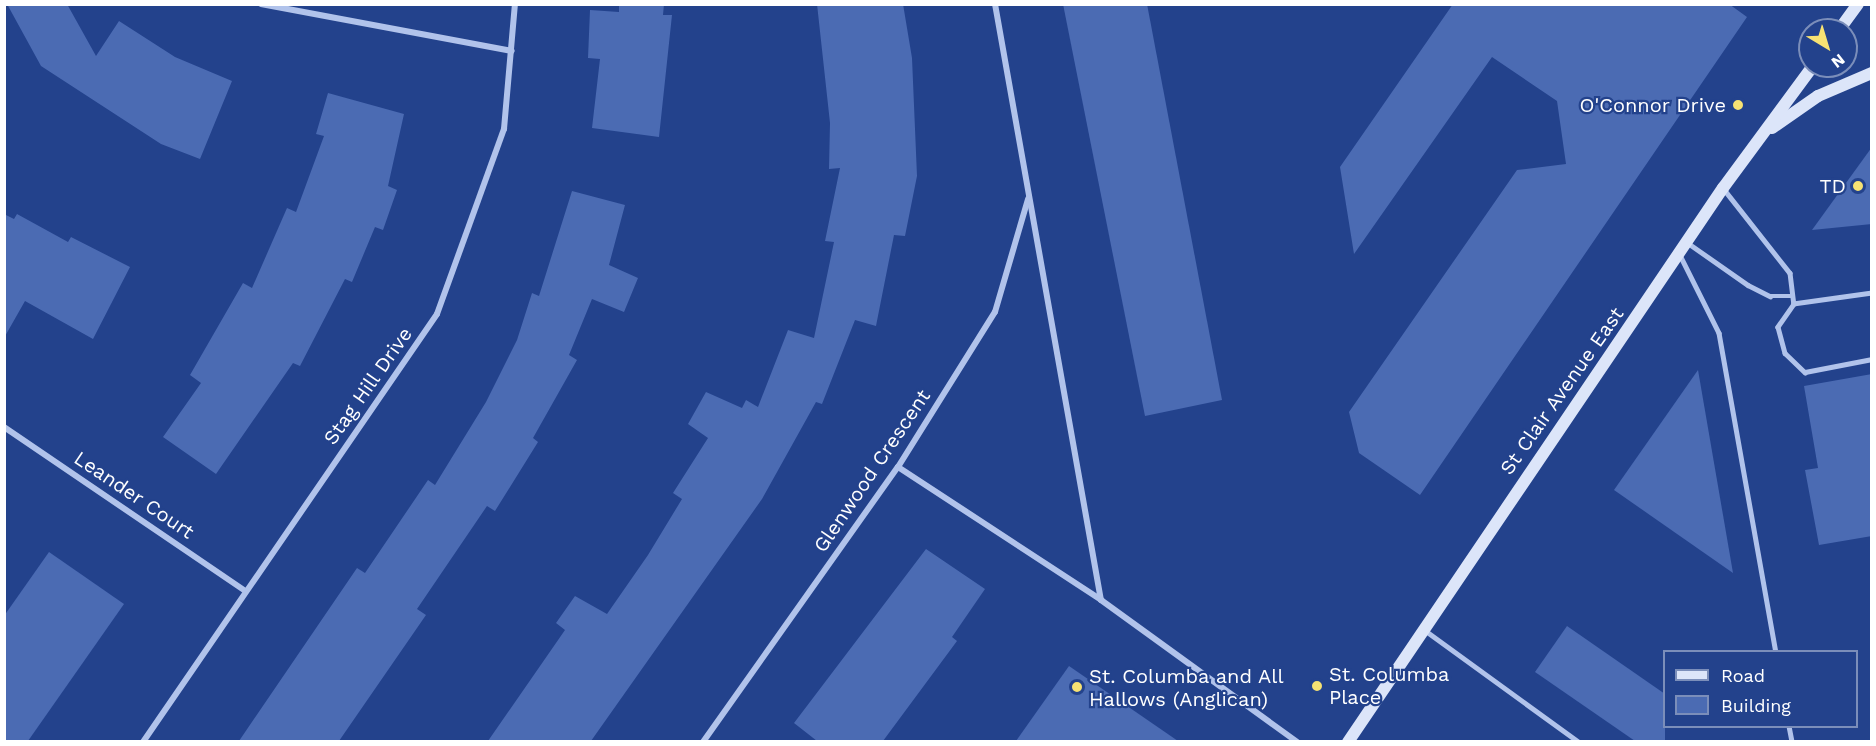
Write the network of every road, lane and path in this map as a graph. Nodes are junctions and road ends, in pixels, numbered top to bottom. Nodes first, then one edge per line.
1 (261, 4) edge
2 (515, 4) edge
3 (995, 4) edge
4 (1858, 4) edge
5 (1848, 18) edge
6 (512, 51) junction
7 (1872, 73) edge
8 (1804, 78) edge
9 (1763, 134) junction
10 (1724, 188) junction
11 (1028, 199) junction
12 (1688, 243) junction
13 (1680, 255) junction
14 (1872, 292) edge
15 (1791, 296) junction
16 (1794, 304) junction
17 (1872, 359) edge
18 (4, 427) edge
19 (898, 467) junction
20 (245, 591) junction
21 (1101, 600) junction
22 (1424, 629) junction
23 (1776, 650) edge
24 (143, 741) edge
25 (703, 741) edge
26 (1297, 741) edge
27 (1348, 741) edge
28 (1579, 741) edge

1 - 6 street
2 - 6 street, Stag Hill Drive
3 - 11 street, Glenwood Crescent
4 - 5 main road
6 - 20 street, Stag Hill Drive
7 - 9 main road
8 - 9 main road, St Clair Avenue East
9 - 10 main road, St Clair Avenue East
10 - 12 main road, St Clair Avenue East
10 - 15 lane
11 - 19 street, Glenwood Crescent
11 - 21 street, Glenwood Crescent
12 - 13 main road, St Clair Avenue East
12 - 15 lane
13 - 22 main road, St Clair Avenue East
13 - 23 lane
14 - 16 lane
15 - 16 lane
16 - 17 lane
18 - 20 street, Leander Court
19 - 21 street
19 - 25 street, Glenwood Crescent
20 - 24 street, Stag Hill Drive
21 - 26 street
22 - 27 main road, St Clair Avenue East
22 - 28 lane

